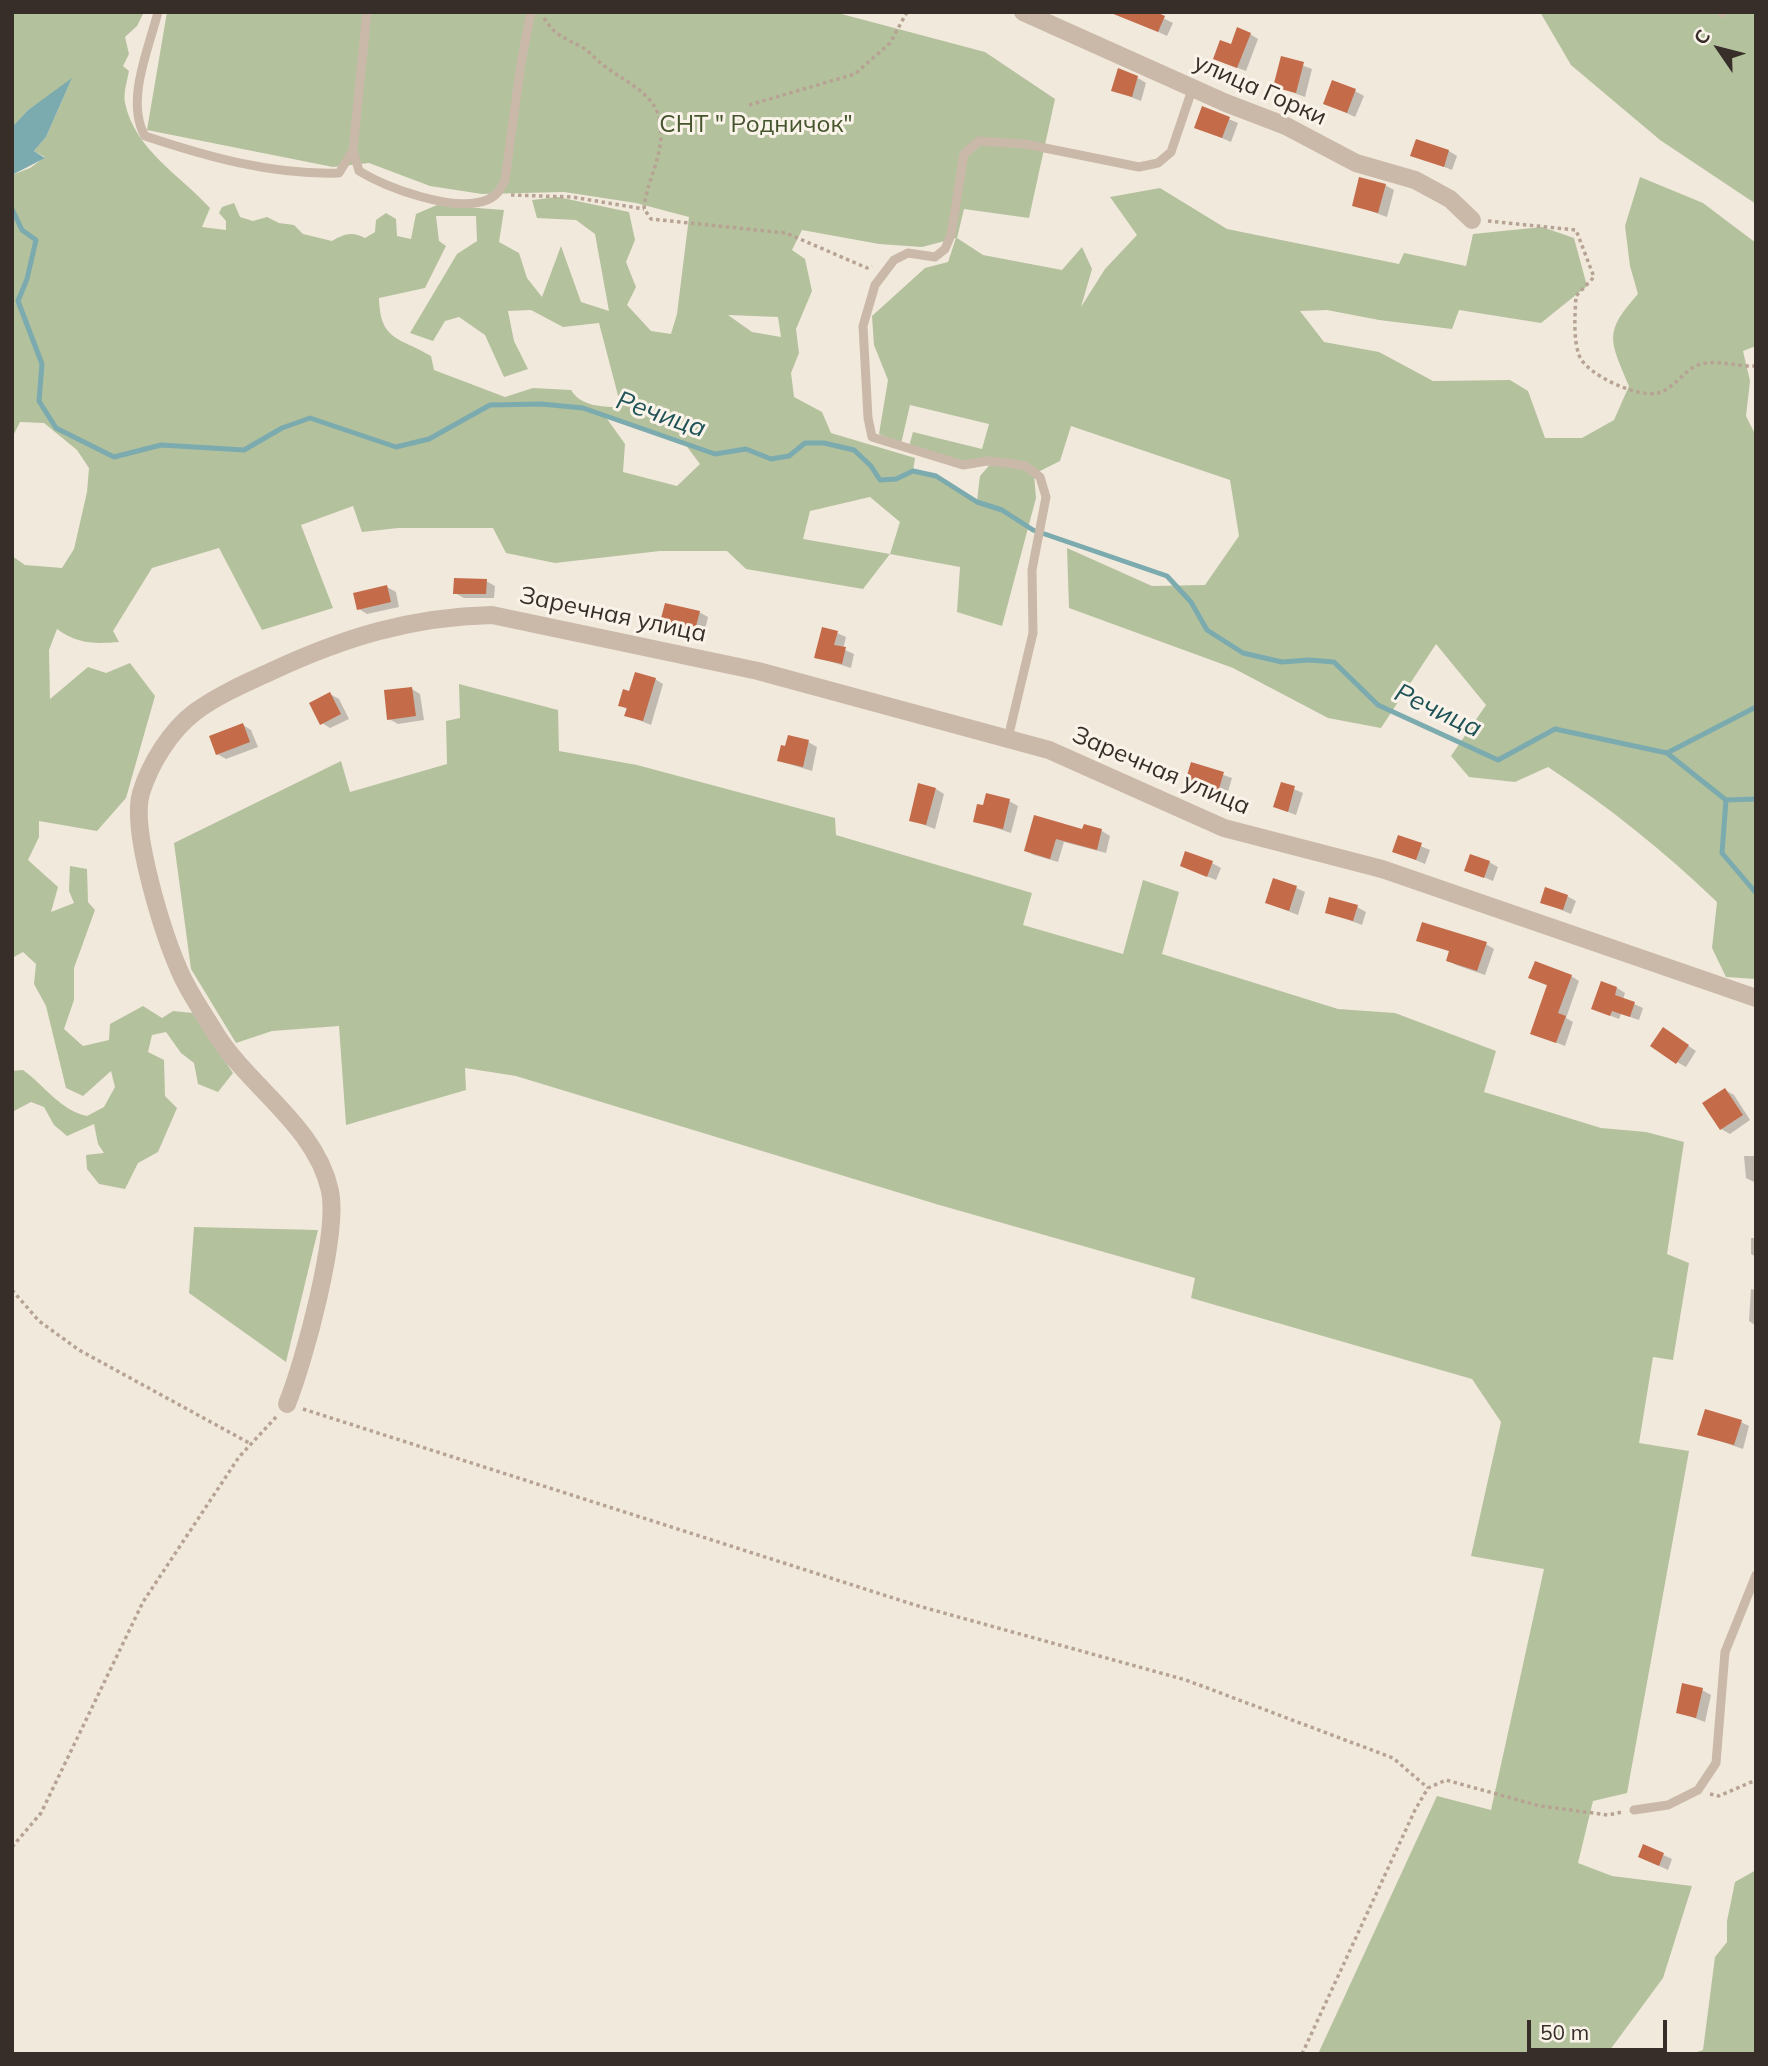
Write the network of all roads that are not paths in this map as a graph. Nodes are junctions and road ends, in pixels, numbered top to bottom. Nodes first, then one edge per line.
1 (158, 12) edge
2 (367, 12) edge
3 (531, 12) edge
4 (1023, 12) edge
5 (1193, 88) junction
6 (353, 150) junction
7 (1472, 219) road end
8 (1008, 738) junction
9 (1756, 998) edge
10 (287, 1404) road end
11 (1756, 1575) edge
12 (1634, 1810) road end

1 - 6 lane
2 - 6 lane
3 - 6 lane
4 - 5 street, улица Горки
5 - 7 street, улица Горки
5 - 8 lane
8 - 9 street, Заречная улица
8 - 10 street, Заречная улица
11 - 12 lane

